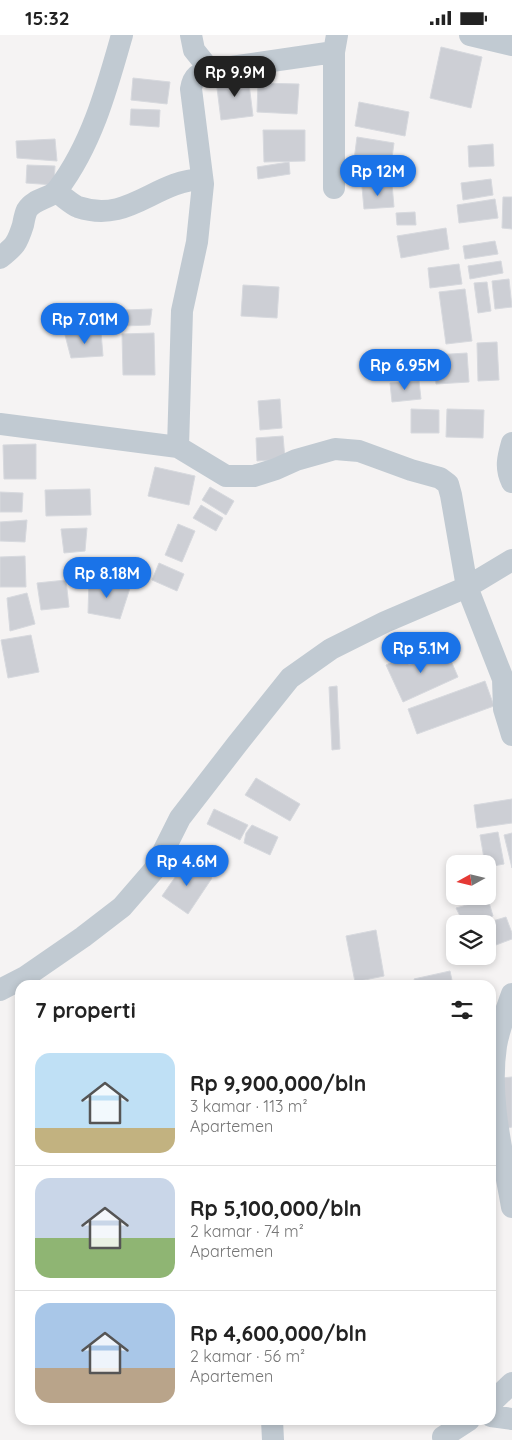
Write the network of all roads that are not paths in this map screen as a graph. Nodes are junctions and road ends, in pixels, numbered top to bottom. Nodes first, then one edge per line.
1 (122, 35) edge
2 (191, 35) edge
3 (470, 35) edge
4 (335, 43) edge
5 (512, 45) edge
6 (210, 70) junction
7 (202, 179) junction
8 (334, 189) dead end
9 (56, 192) junction
10 (0, 258) edge
11 (0, 424) edge
12 (512, 443) edge
13 (178, 447) junction
14 (512, 482) edge
15 (512, 560) edge
16 (467, 587) junction
17 (512, 735) edge
18 (19, 980) edge
19 (15, 982) edge
20 (0, 990) edge
21 (512, 994) edge
22 (496, 1045) edge
23 (496, 1101) edge
24 (512, 1207) edge
25 (512, 1383) edge
26 (496, 1398) edge
27 (496, 1417) edge
28 (512, 1419) edge
29 (272, 1425) edge
30 (461, 1425) edge
31 (443, 1437) dead end
32 (273, 1440) edge

1 - 9 street
2 - 6 street
3 - 5 street
4 - 6 street
4 - 8 street
6 - 7 street
7 - 9 street
7 - 13 street
9 - 10 street
11 - 13 street
12 - 14 street
13 - 16 street
15 - 16 street
16 - 17 street
16 - 18 street
19 - 20 street
21 - 22 street
23 - 24 street
25 - 26 street
27 - 28 street
29 - 32 street
30 - 31 street

